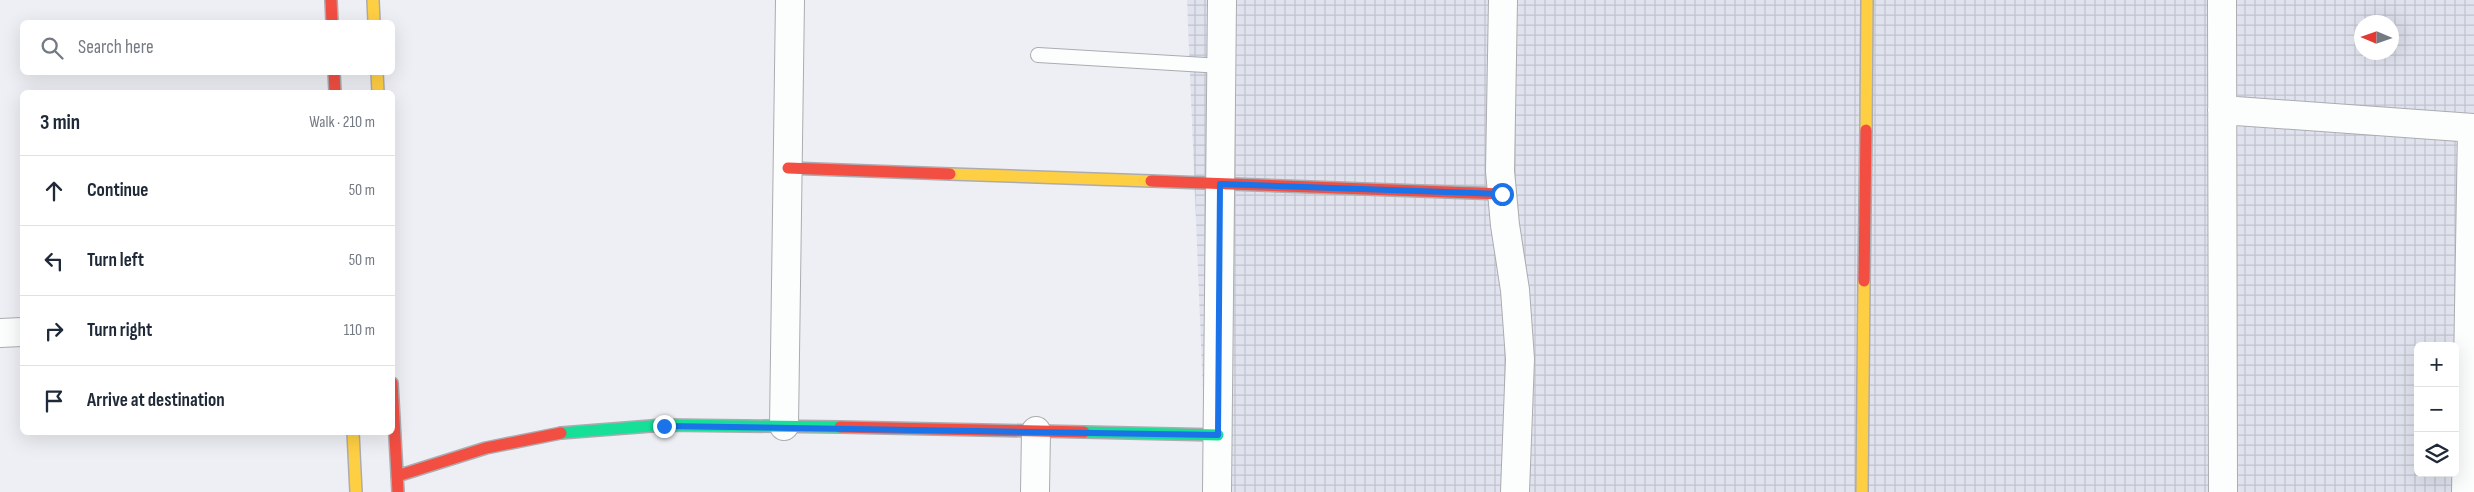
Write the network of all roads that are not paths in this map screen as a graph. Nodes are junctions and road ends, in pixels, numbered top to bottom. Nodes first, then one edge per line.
1 (331, 0) edge
2 (373, 0) edge
3 (790, 0) edge
4 (1222, 0) edge
5 (1503, 0) edge
6 (1867, 0) edge
7 (2222, 0) edge
8 (332, 20) edge
9 (374, 20) edge
10 (1038, 55) dead end
11 (1222, 66) junction
12 (334, 75) edge
13 (377, 75) edge
14 (335, 90) edge
15 (378, 90) edge
16 (2222, 110) junction
17 (2473, 128) edge
18 (788, 168) junction
19 (1220, 184) junction
20 (1502, 194) junction
21 (20, 332) edge
22 (0, 333) edge
23 (784, 426) junction
24 (1036, 432) junction
25 (353, 435) edge
26 (395, 435) edge
27 (1218, 435) junction
28 (397, 476) junction
29 (356, 492) edge
30 (398, 492) edge
31 (1035, 492) edge
32 (1217, 492) edge
33 (1515, 492) edge
34 (1862, 492) edge
35 (2223, 492) edge
36 (2466, 492) edge

1 - 8 street
2 - 9 street
3 - 18 street
4 - 11 street
5 - 20 street
6 - 34 street
7 - 16 street
10 - 11 lane
11 - 19 street
12 - 14 street
13 - 15 street
16 - 17 street
16 - 35 street
17 - 36 street
18 - 19 street
18 - 23 street
19 - 20 street
19 - 27 street
20 - 33 street
21 - 22 street
23 - 24 street
23 - 28 street
24 - 27 street
24 - 31 street
25 - 29 street
26 - 28 street
27 - 32 street
28 - 30 street

